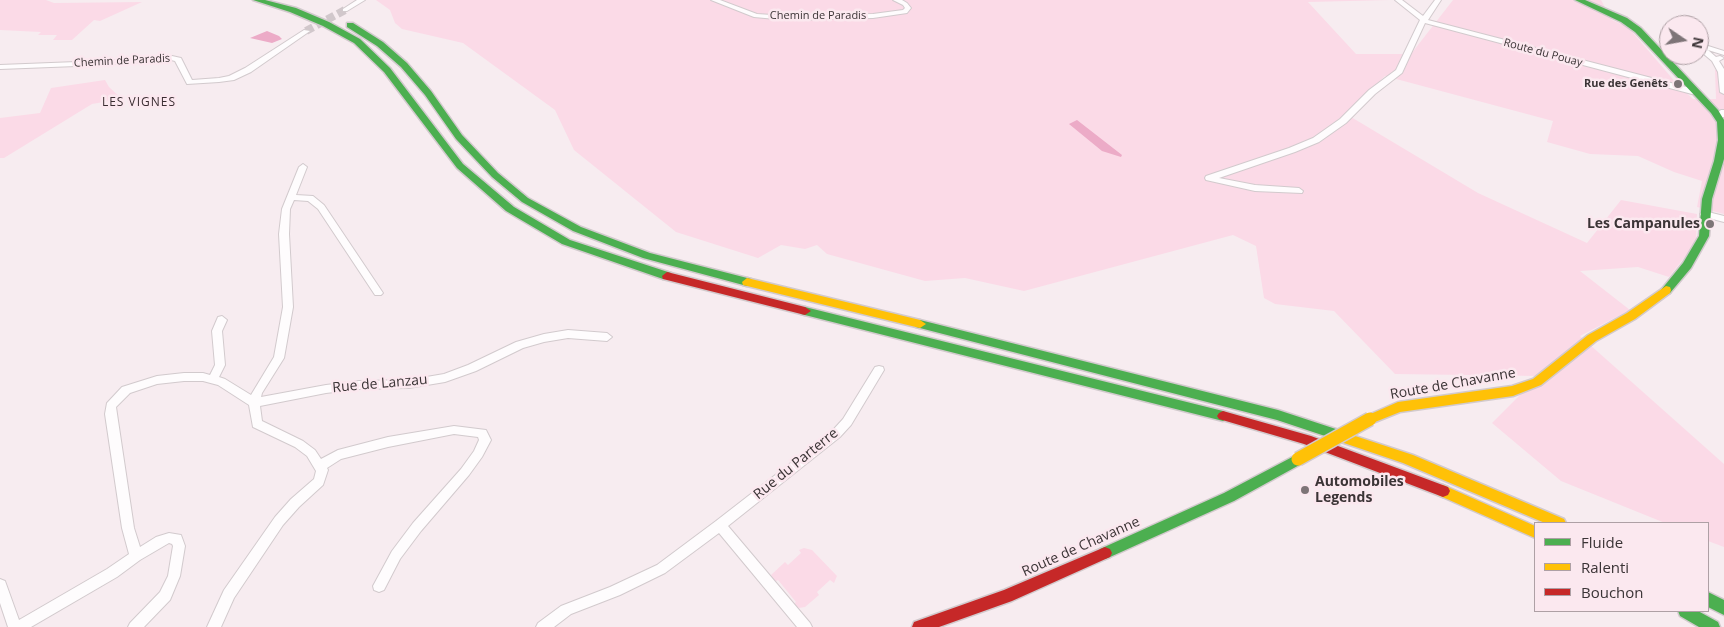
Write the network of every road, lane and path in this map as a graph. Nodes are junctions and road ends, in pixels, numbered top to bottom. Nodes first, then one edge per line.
1 (257, 0) edge
2 (284, 0) edge
3 (362, 0) edge
4 (714, 0) edge
5 (896, 0) edge
6 (1398, 0) edge
7 (1438, 0) edge
8 (1580, 0) edge
9 (345, 10) tunnel mouth
10 (1425, 21) junction
11 (306, 31) tunnel mouth
12 (1724, 55) edge
13 (1715, 60) junction
14 (0, 67) edge
15 (1695, 92) junction
16 (1724, 92) edge
17 (1721, 114) edge
18 (303, 167) dead end
19 (1299, 192) dead end
20 (291, 198) junction
21 (1704, 214) junction
22 (1724, 219) edge
23 (378, 293) dead end
24 (222, 320) dead end
25 (607, 337) dead end
26 (879, 370) dead end
27 (213, 379) junction
28 (254, 403) junction
29 (320, 466) junction
30 (1557, 522) edge
31 (720, 524) junction
32 (1534, 532) edge
33 (136, 556) junction
34 (0, 585) edge
35 (378, 586) dead end
36 (1709, 600) edge
37 (1724, 608) edge
38 (1687, 612) edge
39 (17, 627) edge
40 (135, 627) edge
41 (214, 627) edge
42 (543, 627) edge
43 (805, 627) edge
44 (919, 627) edge
45 (1713, 627) edge

1 - 32 main road
2 - 30 main road
3 - 9 street
4 - 5 street, Chemin de Paradis
6 - 10 street, Route du Pouay
7 - 10 street
8 - 15 main road, Route de Chavanne
10 - 15 street, Route du Pouay
10 - 19 street
11 - 14 street, Chemin de Paradis
12 - 13 street
12 - 13 street
13 - 16 street
15 - 17 main road, Route de Chavanne
17 - 21 main road, Route de Chavanne
18 - 20 street
20 - 23 street
20 - 28 street
21 - 22 street
21 - 44 main road, Route de Chavanne, bridge
24 - 27 street
25 - 28 street, Rue de Lanzau
26 - 31 street, Rue du Parterre
27 - 28 street
27 - 33 street
28 - 29 street
29 - 35 street
29 - 41 street
31 - 42 street, Rue du Parterre
31 - 43 street
33 - 39 street
33 - 40 street
34 - 39 street
36 - 37 main road
38 - 45 main road

